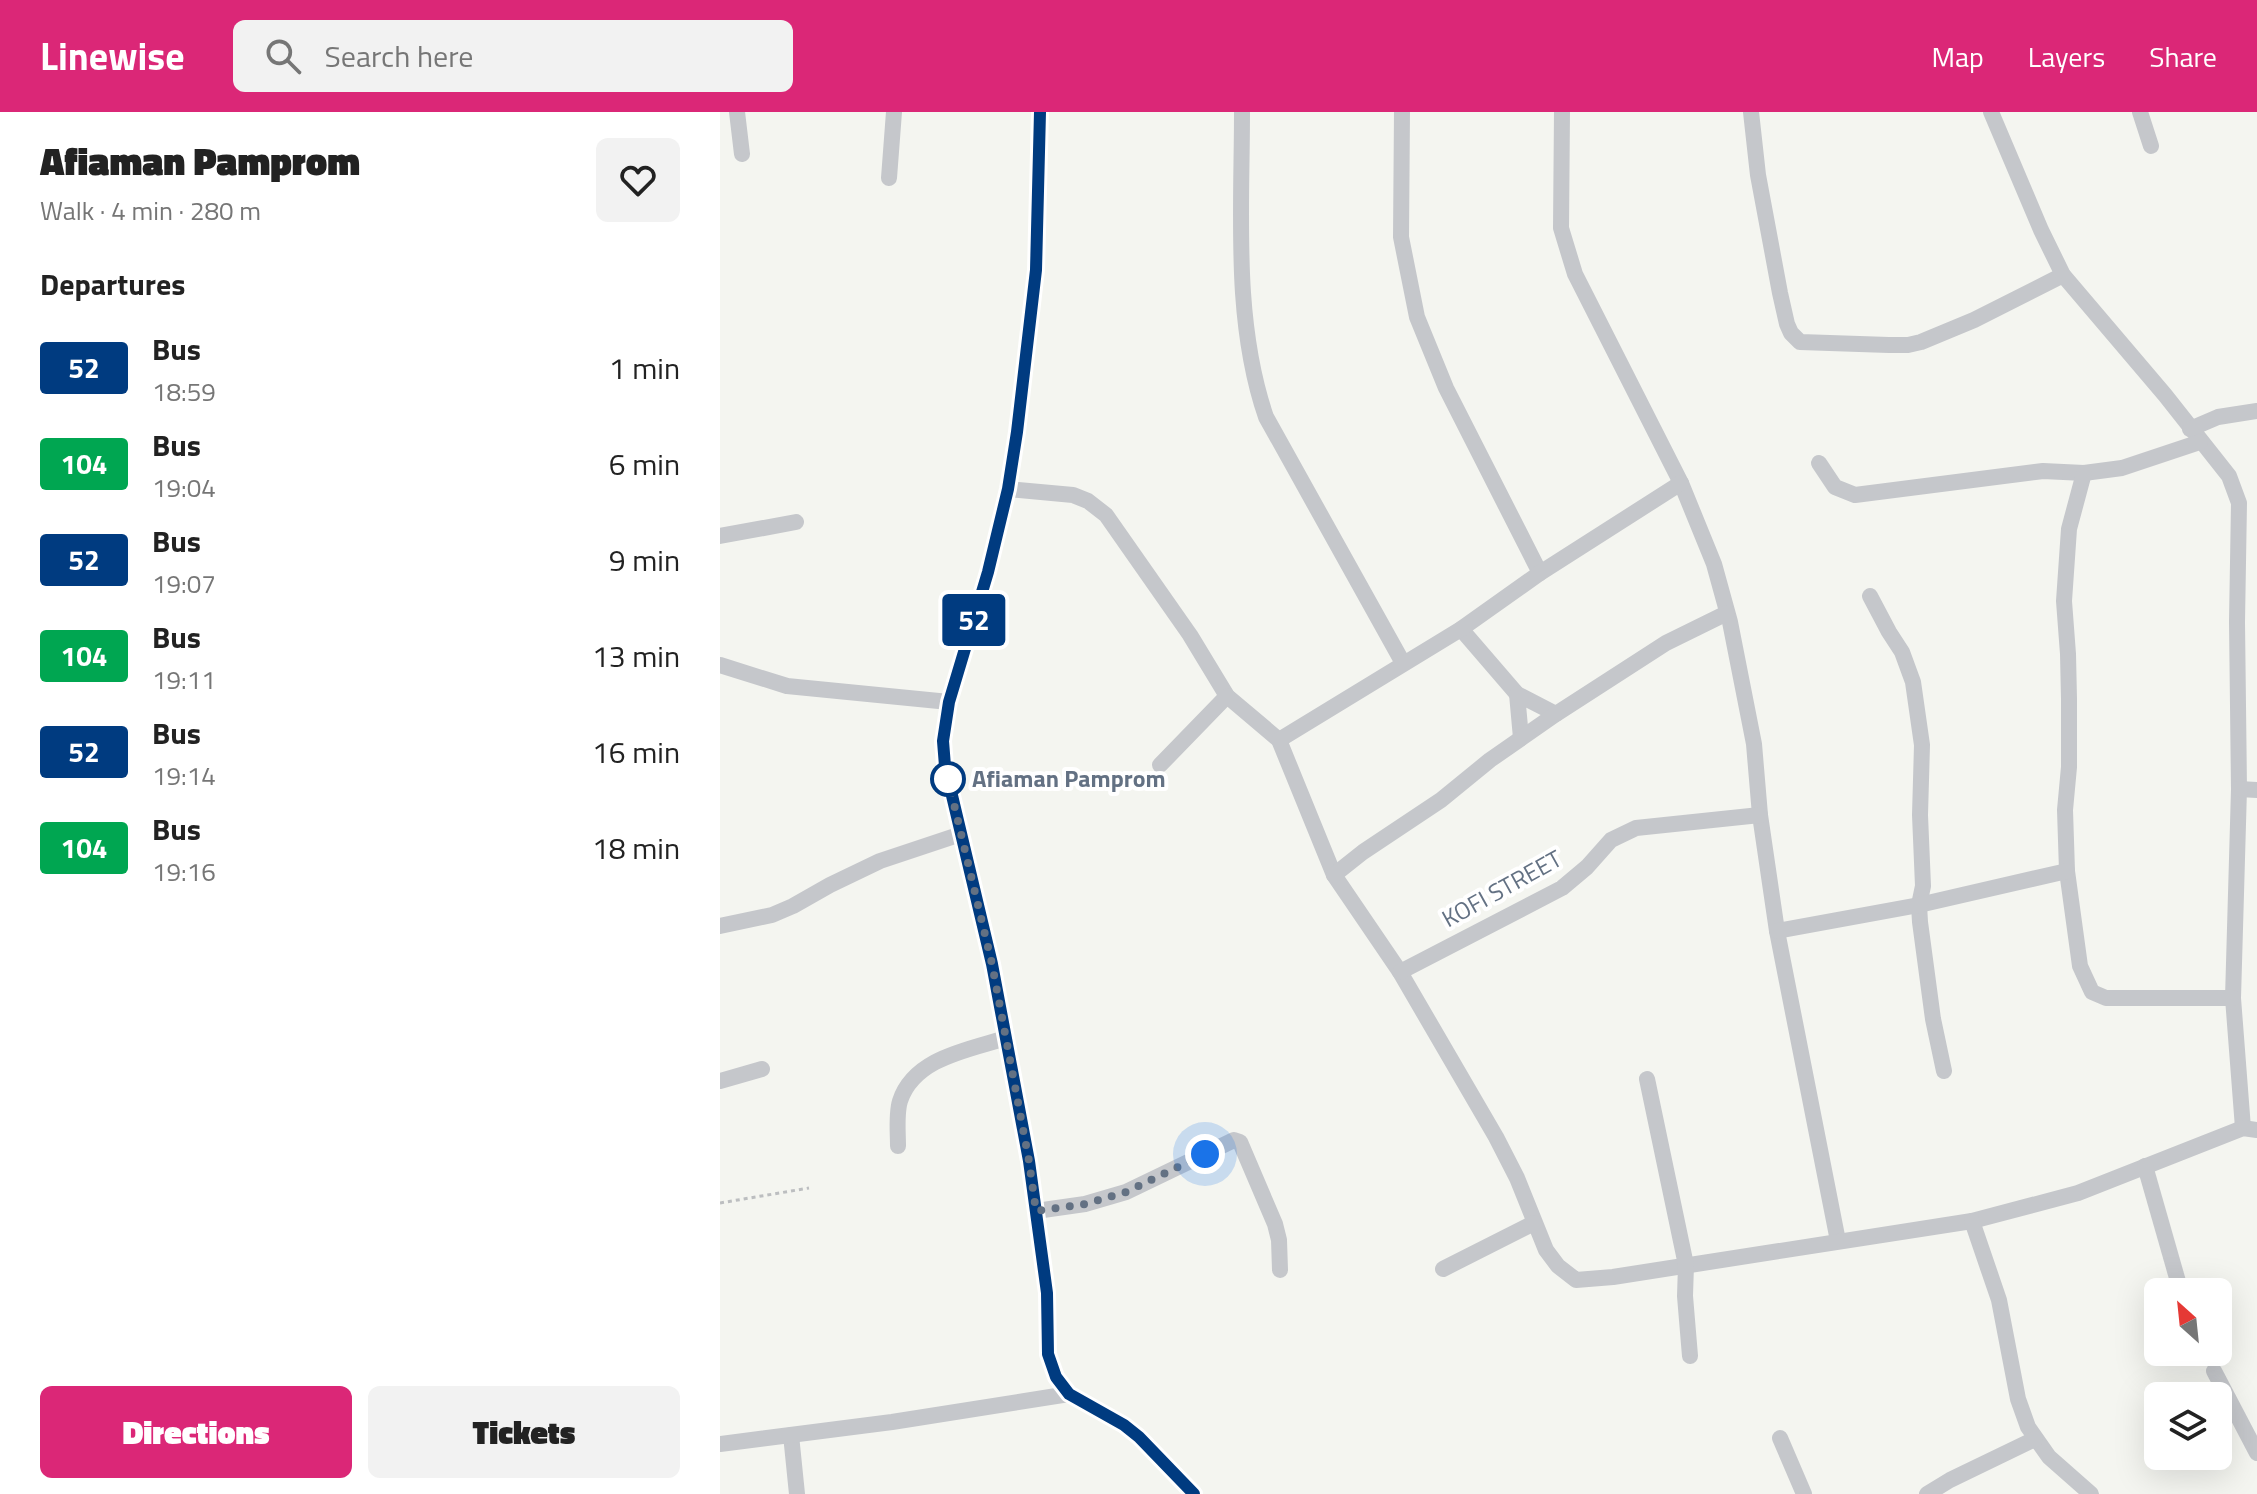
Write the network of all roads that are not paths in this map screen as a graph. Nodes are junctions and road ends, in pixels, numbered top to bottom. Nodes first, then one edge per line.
1 (737, 112) edge
2 (894, 112) edge
3 (1040, 112) edge
4 (1242, 112) edge
5 (1402, 112) edge
6 (1562, 112) edge
7 (1751, 112) edge
8 (1991, 112) edge
9 (2140, 112) edge
10 (2151, 146) dead end
11 (742, 154) dead end
12 (889, 178) dead end
13 (2063, 275) junction
14 (2257, 411) edge
15 (2195, 436) junction
16 (1819, 463) dead end
17 (2084, 473) junction
18 (1681, 483) junction
19 (1008, 489) junction
20 (796, 522) dead end
21 (2239, 526) junction
22 (2257, 528) edge
23 (720, 536) edge
24 (1540, 573) junction
25 (1870, 596) dead end
26 (1727, 613) junction
27 (1461, 629) junction
28 (1403, 663) junction
29 (720, 665) edge
30 (1517, 694) junction
31 (1227, 696) junction
32 (949, 702) junction
33 (1556, 714) junction
34 (1521, 738) junction
35 (1279, 740) junction
36 (1160, 765) dead end
37 (2239, 789) junction
38 (2257, 790) edge
39 (1760, 815) junction
40 (961, 834) junction
41 (2067, 871) junction
42 (1334, 875) junction
43 (1919, 905) junction
44 (720, 926) edge
45 (1777, 931) junction
46 (1400, 972) junction
47 (2233, 998) junction
48 (1006, 1038) junction
49 (762, 1069) dead end
50 (1944, 1071) dead end
51 (1647, 1079) dead end
52 (720, 1081) edge
53 (2250, 1129) edge
54 (898, 1146) dead end
55 (2145, 1166) junction
56 (1036, 1211) junction
57 (1972, 1221) junction
58 (1534, 1223) junction
59 (1838, 1241) junction
60 (1686, 1265) junction
61 (1443, 1269) dead end
62 (1280, 1270) dead end
63 (2177, 1278) edge
64 (1690, 1356) dead end
65 (2214, 1371) dead end
66 (1069, 1394) junction
67 (791, 1435) junction
68 (1780, 1438) dead end
69 (2035, 1439) junction
70 (720, 1444) edge
71 (2257, 1453) edge
72 (797, 1494) edge
73 (1194, 1494) edge
74 (1804, 1494) edge
75 (1927, 1494) edge
76 (2091, 1494) edge

1 - 11 street
2 - 12 street
3 - 19 street
4 - 28 street
5 - 24 street
6 - 18 street
7 - 13 street
8 - 13 street
9 - 10 street
13 - 15 street
14 - 15 street
15 - 17 street
15 - 21 street
16 - 17 street
17 - 41 street
18 - 24 street
18 - 26 street
19 - 31 street
19 - 32 street
20 - 23 street
21 - 22 street
21 - 37 street
24 - 27 street
25 - 43 street
26 - 33 street
26 - 39 street
27 - 28 street
27 - 30 street
28 - 35 street
29 - 32 street
30 - 33 street
30 - 34 street
31 - 35 street
31 - 36 street
32 - 40 street
33 - 34 street
34 - 42 street
35 - 42 street
37 - 38 street
37 - 47 street
39 - 45 street
39 - 46 street, KOFI STREET
40 - 44 street
40 - 48 street
41 - 43 street
41 - 47 street
42 - 46 street
43 - 45 street
43 - 50 street
45 - 59 street
46 - 58 street
47 - 53 street
48 - 54 street
48 - 56 street
49 - 52 street
51 - 60 street
53 - 55 street
55 - 57 street
55 - 63 street
56 - 62 street
56 - 66 street
57 - 59 street
57 - 69 street
58 - 60 street
58 - 61 street
59 - 60 street
60 - 64 street
65 - 71 street
66 - 67 street
66 - 73 street
67 - 70 street
67 - 72 street
68 - 74 street
69 - 75 street
69 - 76 street

